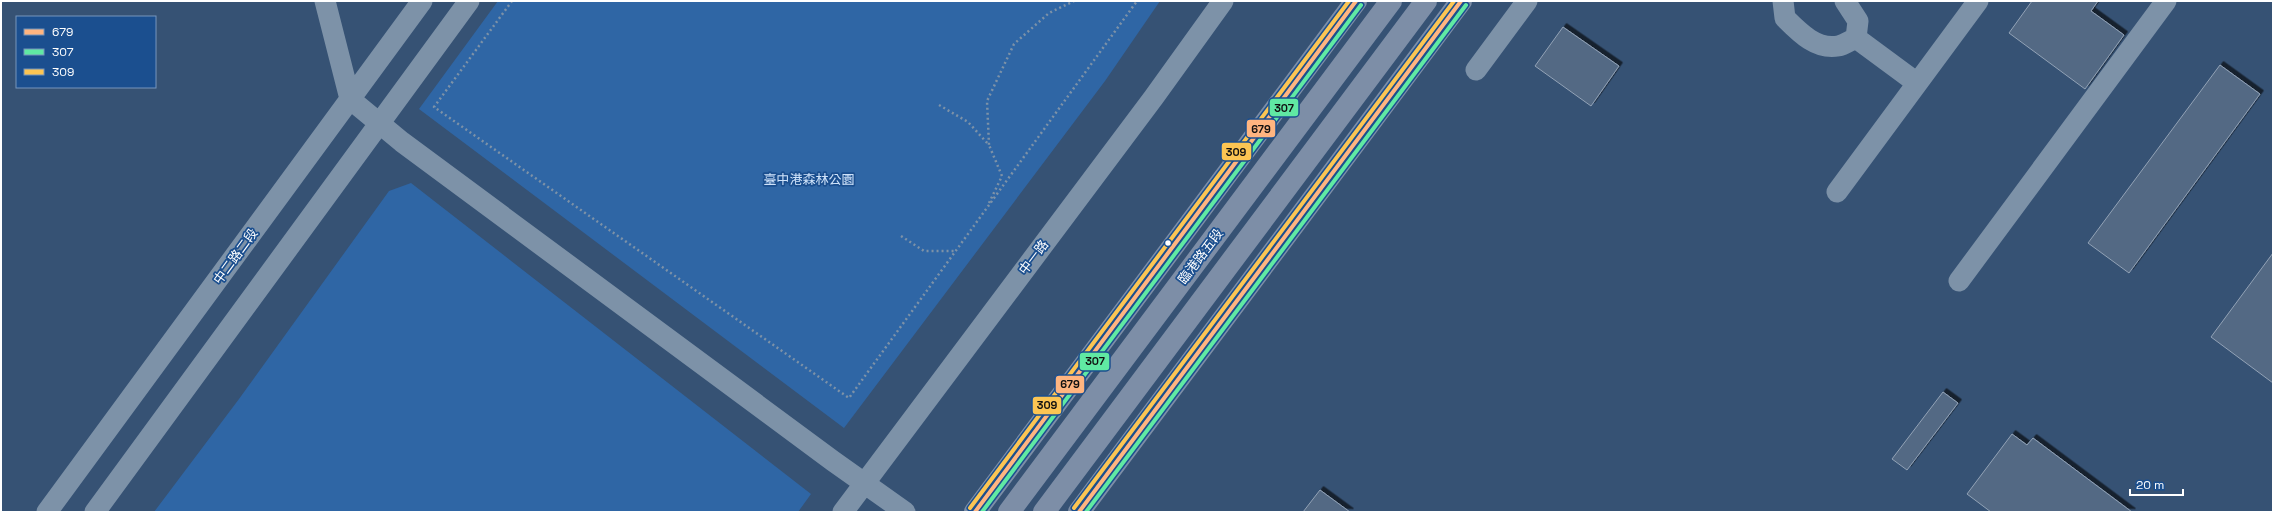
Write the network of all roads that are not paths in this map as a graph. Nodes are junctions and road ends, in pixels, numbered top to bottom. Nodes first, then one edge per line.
1 (325, 1) edge
2 (422, 1) edge
3 (470, 1) edge
4 (1223, 1) edge
5 (1356, 1) edge
6 (1391, 1) edge
7 (1426, 1) edge
8 (1461, 1) edge
9 (1527, 1) edge
10 (1783, 1) edge
11 (1845, 1) edge
12 (1978, 1) edge
13 (2166, 1) edge
14 (1856, 38) junction
15 (1476, 70) dead end
16 (1917, 83) junction
17 (350, 99) junction
18 (379, 122) junction
19 (1837, 192) dead end
20 (1959, 281) dead end
21 (864, 482) junction
22 (47, 512) edge
23 (95, 512) edge
24 (843, 512) edge
25 (905, 512) edge
26 (974, 512) edge
27 (1009, 512) edge
28 (1044, 512) edge
29 (1079, 512) edge

1 - 17 street
2 - 17 street, 中二路二段
3 - 18 street
4 - 21 street, 中一路
5 - 26 main road
6 - 27 main road, 臨港路五段
7 - 28 main road
8 - 29 main road
9 - 15 street
10 - 14 street
11 - 14 street
12 - 16 street
13 - 20 street
14 - 16 street
16 - 19 street
17 - 18 street
17 - 22 street, 中二路二段
18 - 21 street
18 - 23 street
21 - 24 street, 中一路
21 - 25 street

